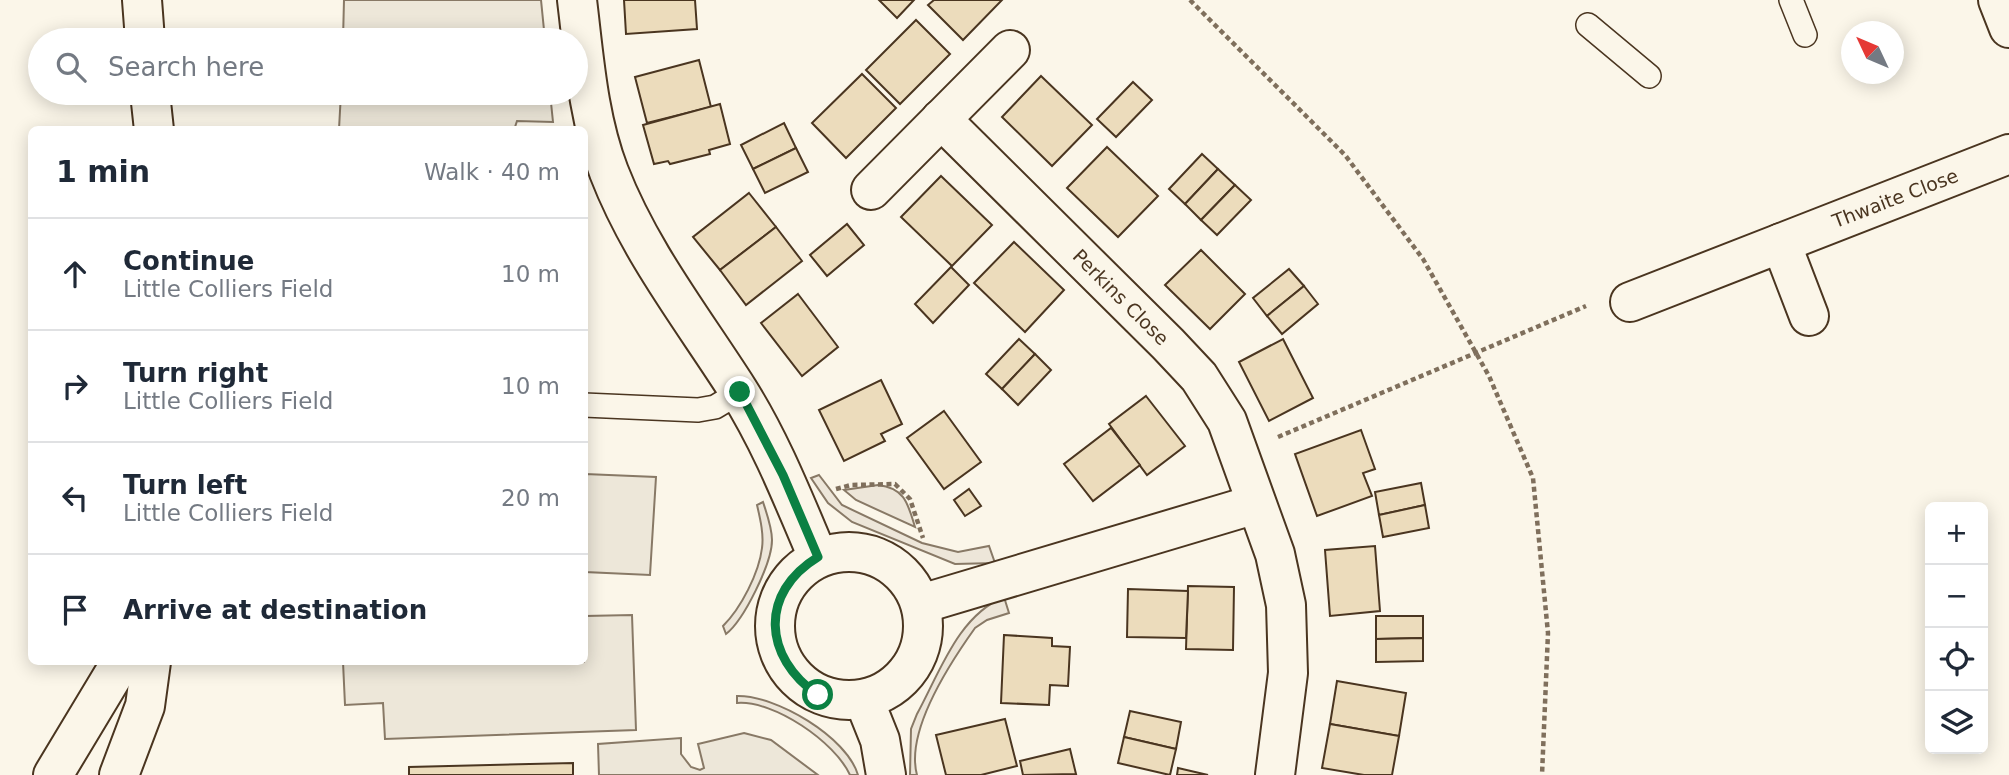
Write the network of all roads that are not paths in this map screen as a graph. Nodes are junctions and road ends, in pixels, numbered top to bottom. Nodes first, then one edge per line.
1 (142, 0) edge
2 (577, 0) edge
3 (1791, 0) edge
4 (1998, 0) edge
5 (1588, 25) dead end
6 (144, 28) edge
7 (580, 28) edge
8 (2009, 28) edge
9 (1805, 35) dead end
10 (1010, 50) dead end
11 (1649, 76) dead end
12 (588, 90) edge
13 (151, 105) edge
14 (941, 119) junction
15 (154, 126) edge
16 (2009, 154) edge
17 (871, 190) dead end
18 (1781, 243) junction
19 (1630, 302) road end
20 (1810, 316) dead end
21 (740, 392) junction
22 (588, 405) edge
23 (1256, 504) junction
24 (818, 557) junction
25 (921, 604) junction
26 (119, 665) edge
27 (152, 665) edge
28 (864, 700) junction
29 (53, 775) edge
30 (118, 775) edge
31 (886, 775) edge
32 (1275, 775) edge

1 - 6 street
2 - 7 street
3 - 9 lane
4 - 8 street
5 - 11 lane
10 - 14 street
12 - 21 street
13 - 15 street
14 - 17 street
14 - 23 street, Perkins Close
16 - 18 street, Thwaite Close
18 - 19 street, Thwaite Close
18 - 20 street
21 - 22 lane
21 - 24 street
23 - 25 street
23 - 32 street, Perkins Close
24 - 25 street
24 - 28 street
25 - 28 street
26 - 29 street
27 - 30 street
28 - 31 street

